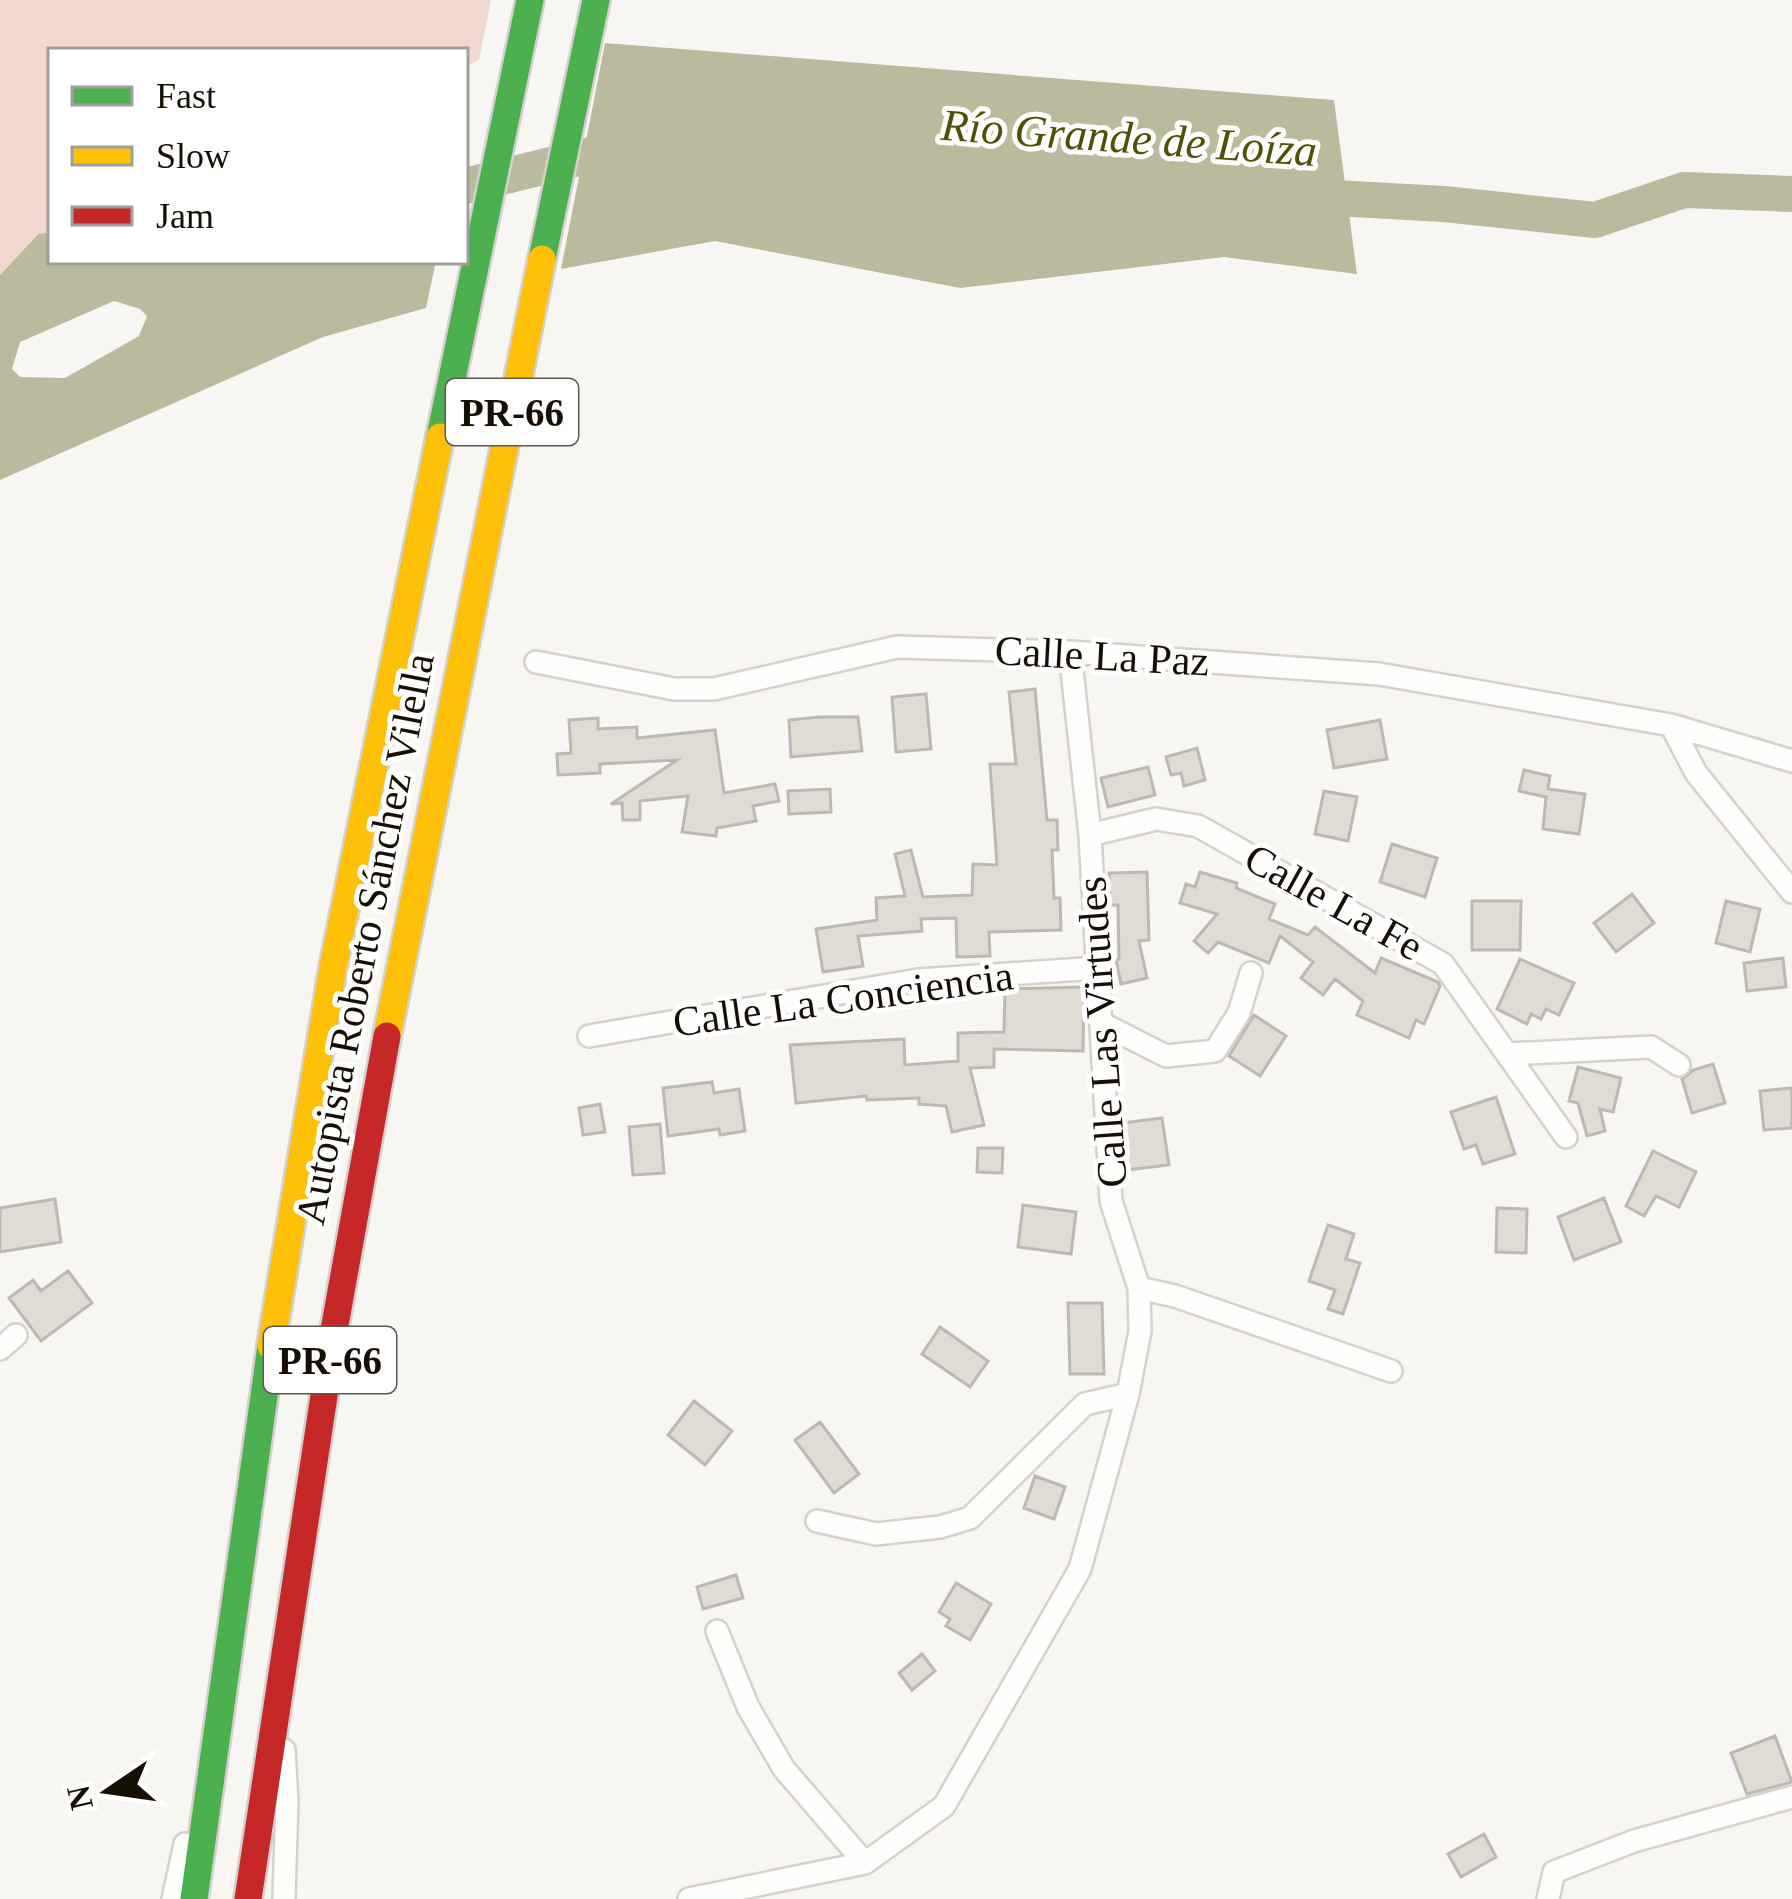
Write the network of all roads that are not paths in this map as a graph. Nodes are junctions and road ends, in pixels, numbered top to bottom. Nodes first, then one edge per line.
1 (530, 0) edge
2 (596, 0) edge
3 (1070, 652) junction
4 (536, 662) dead end
5 (1671, 725) junction
6 (1792, 760) edge
7 (1090, 835) junction
8 (1792, 892) edge
9 (1098, 968) junction
10 (1251, 973) dead end
11 (1101, 1023) junction
12 (589, 1036) dead end
13 (1507, 1054) junction
14 (1679, 1065) dead end
15 (1566, 1137) dead end
16 (1139, 1288) junction
17 (1391, 1371) dead end
18 (1128, 1394) junction
19 (817, 1521) dead end
20 (718, 1631) dead end
21 (223, 1673) junction
22 (280, 1694) junction
23 (1792, 1797) edge
24 (865, 1863) junction
25 (173, 1899) edge
26 (194, 1899) edge
27 (248, 1899) edge
28 (284, 1899) edge
29 (688, 1899) edge
30 (1548, 1899) edge

1 - 21 highway, Autopista Roberto Sánchez Vilella / PR-66
2 - 22 highway, Autopista Roberto Sánchez Vilella / PR-66
3 - 4 street, Calle La Paz
3 - 5 street, Calle La Paz
3 - 7 street, Calle Las Virtudes
5 - 6 street, Calle La Paz
5 - 8 street
7 - 9 street, Calle Las Virtudes
7 - 13 street, Calle La Fe
9 - 11 street, Calle Las Virtudes
9 - 12 street, Calle La Conciencia
10 - 11 street
11 - 16 street, Calle Las Virtudes
13 - 14 street
13 - 15 street, Calle La Fe
16 - 17 street
16 - 18 street, Calle Las Virtudes
18 - 19 street
18 - 24 street, Calle Las Virtudes
20 - 24 street
21 - 25 street
21 - 26 highway, Autopista Roberto Sánchez Vilella / PR-66
22 - 27 highway, Autopista Roberto Sánchez Vilella / PR-66
22 - 28 street
23 - 30 street
24 - 29 street, Calle Las Virtudes

